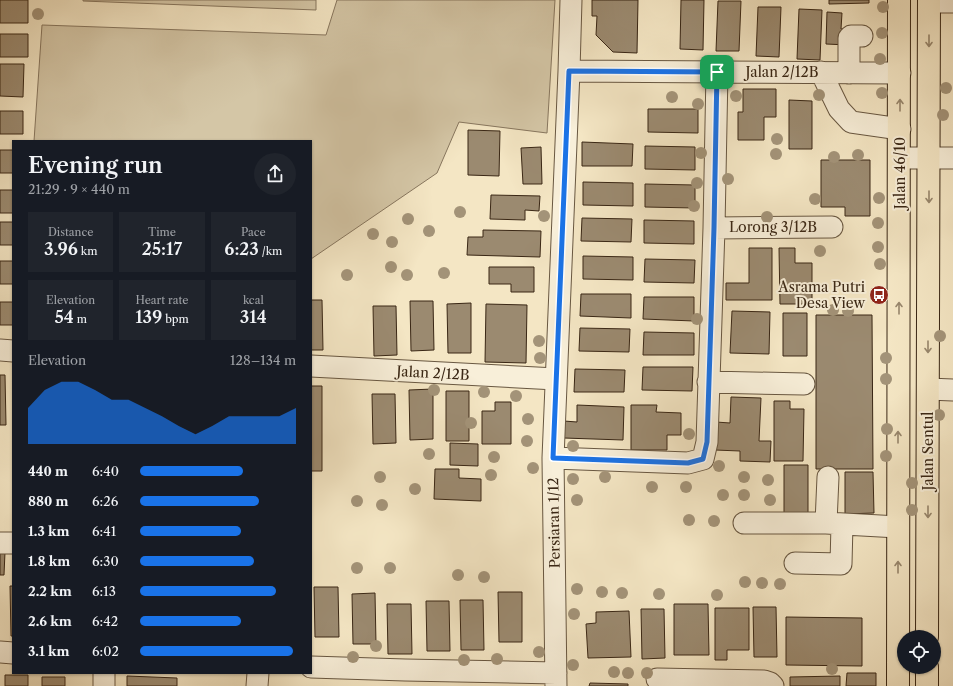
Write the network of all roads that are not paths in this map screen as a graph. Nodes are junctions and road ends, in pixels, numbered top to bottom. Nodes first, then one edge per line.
1 (571, 0) edge
2 (899, 0) edge
3 (930, 1) edge
4 (953, 2) edge
5 (862, 36) dead end
6 (569, 71) junction
7 (717, 72) junction
8 (821, 72) junction
9 (849, 73) junction
10 (900, 73) junction
11 (900, 129) junction
12 (900, 158) junction
13 (929, 158) junction
14 (953, 158) edge
15 (832, 227) dead end
16 (714, 228) junction
17 (928, 266) joint
18 (0, 350) edge
19 (12, 351) edge
20 (312, 366) edge
21 (556, 379) junction
22 (708, 382) junction
23 (804, 384) dead end
24 (928, 389) junction
25 (953, 390) edge
26 (553, 458) junction
27 (828, 477) dead end
28 (744, 523) dead end
29 (834, 524) junction
30 (898, 527) junction
31 (0, 543) edge
32 (12, 543) edge
33 (794, 563) dead end
34 (927, 630) edge
35 (0, 652) edge
36 (12, 653) edge
37 (312, 667) edge
38 (104, 674) edge
39 (258, 674) edge
40 (927, 674) edge
41 (405, 678) edge
42 (556, 679) edge
43 (657, 679) dead end
44 (104, 686) edge
45 (257, 686) edge
46 (773, 686) edge
47 (898, 686) edge
48 (927, 686) edge

1 - 6 street, Persiaran 1/12
2 - 10 main road, Jalan 46/10
3 - 4 street
3 -> 13 main road, Jalan 46/10
5 - 9 street
6 - 7 street, Jalan 2/12B
6 - 21 street, Persiaran 1/12
7 - 8 street, Jalan 2/12B
7 - 16 street, Lorong 3/12B
8 - 9 street, Jalan 2/12B
8 - 11 street
9 - 10 street, Jalan 2/12B
11 -> 10 main road, Jalan 46/10
11 - 12 main road, Jalan 46/10
12 - 13 street
30 -> 12 main road, Jalan 46/10
13 - 14 street
13 -> 17 main road, Jalan 46/10
15 - 16 street, Lorong 3/12B
16 - 22 street, Lorong 3/12B
17 -> 24 main road, Jalan Sentul
18 - 19 street
20 - 21 street, Jalan 2/12B
21 - 26 street, Persiaran 1/12
22 - 23 street
22 - 26 street, Lorong 3/12B
24 - 25 street
24 -> 34 main road, Jalan Sentul
26 - 42 street, Persiaran 1/12
27 - 29 street
28 - 29 street
29 - 30 street
29 - 33 street
47 -> 30 main road
31 - 32 street
35 - 36 street
37 - 41 street
38 - 44 street
39 - 45 street
40 - 48 main road
41 - 42 street
43 - 46 street

